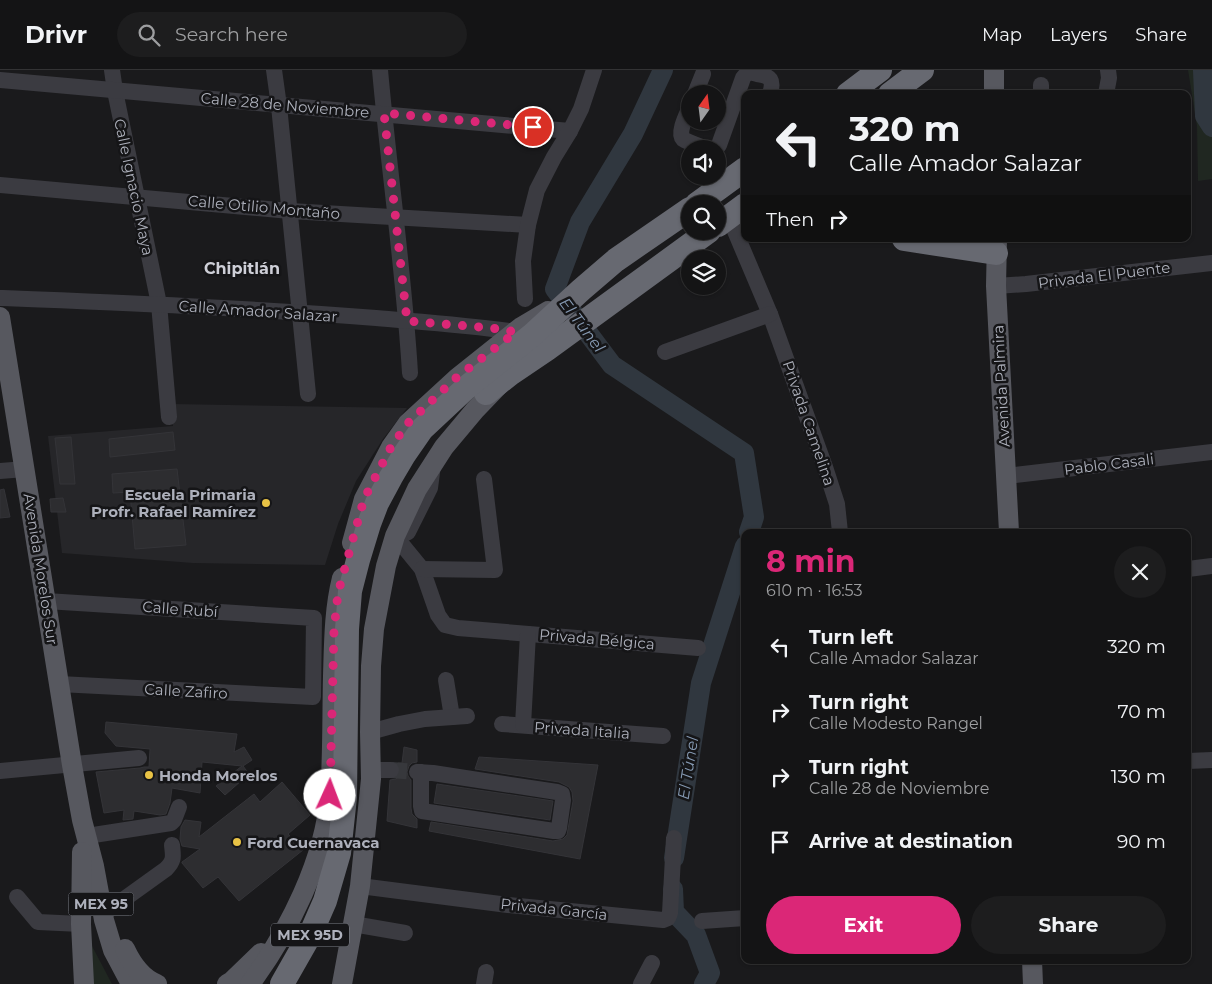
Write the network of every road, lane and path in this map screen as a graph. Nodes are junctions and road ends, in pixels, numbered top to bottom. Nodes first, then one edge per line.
1 (112, 70) edge
2 (274, 70) edge
3 (380, 70) edge
4 (594, 70) edge
5 (880, 70) edge
6 (922, 70) edge
7 (994, 70) edge
8 (1108, 70) edge
9 (703, 74) dead end
10 (0, 80) edge
11 (699, 85) edge
12 (771, 90) edge
13 (853, 90) edge
14 (895, 90) edge
15 (994, 90) edge
16 (1107, 90) edge
17 (115, 91) junction
18 (279, 106) junction
19 (384, 113) junction
20 (570, 131) junction
21 (720, 140) edge
22 (741, 173) edge
23 (0, 184) edge
24 (710, 195) edge
25 (136, 196) junction
26 (290, 211) junction
27 (681, 215) edge
28 (396, 218) junction
29 (726, 223) edge
30 (528, 225) junction
31 (693, 240) edge
32 (944, 242) edge
33 (997, 246) edge
34 (1212, 263) edge
35 (996, 286) junction
36 (0, 298) edge
37 (526, 299) dead end
38 (159, 304) junction
39 (301, 312) junction
40 (770, 314) junction
41 (0, 317) edge
42 (407, 321) junction
43 (529, 336) junction
44 (664, 352) dead end
45 (410, 373) dead end
46 (510, 374) junction
47 (5, 379) edge
48 (308, 394) dead end
49 (7, 408) edge
50 (169, 417) dead end
51 (1212, 452) edge
52 (25, 469) junction
53 (0, 471) edge
54 (1006, 476) junction
55 (484, 479) dead end
56 (840, 529) edge
57 (1009, 529) edge
58 (396, 535) junction
59 (1212, 566) edge
60 (422, 569) junction
61 (1191, 569) edge
62 (46, 601) junction
63 (528, 634) junction
64 (698, 648) dead end
65 (446, 680) dead end
66 (59, 684) junction
67 (313, 697) joint
68 (502, 724) dead end
69 (522, 725) junction
70 (370, 732) junction
71 (662, 736) dead end
72 (139, 758) dead end
73 (1212, 760) edge
74 (1191, 761) edge
75 (72, 764) junction
76 (0, 771) edge
77 (419, 772) joint
78 (179, 807) dead end
79 (348, 818) junction
80 (674, 838) dead end
81 (89, 844) junction
82 (172, 844) dead end
83 (360, 886) junction
84 (82, 887) junction
85 (17, 897) dead end
86 (298, 904) junction
87 (109, 910) junction
88 (741, 918) edge
89 (702, 921) dead end
90 (81, 924) junction
91 (353, 924) junction
92 (285, 928) junction
93 (405, 933) dead end
94 (652, 963) dead end
95 (1032, 964) edge
96 (342, 981) edge
97 (84, 984) edge
98 (118, 984) edge
99 (131, 984) edge
100 (156, 984) edge
101 (227, 984) edge
102 (250, 984) edge
103 (265, 984) edge
104 (282, 984) edge
105 (300, 984) edge
106 (640, 984) edge
107 (1033, 984) edge

1 - 17 street, Calle Ignacio Maya
2 - 18 street
3 - 19 street
4 - 20 street
5 - 13 highway
6 - 14 highway
7 - 15 main road
8 - 16 street
9 - 11 street
10 - 17 street, Calle 28 de Noviembre
12 - 21 street
17 - 18 street, Calle 28 de Noviembre
17 - 25 street, Calle Ignacio Maya
18 - 19 street, Calle 28 de Noviembre
18 - 26 street
19 - 20 street, Calle 28 de Noviembre
19 - 28 street
20 - 30 street
22 - 24 highway
23 - 25 street, Calle Otilio Montaño
25 - 26 street, Calle Otilio Montaño
25 - 38 street, Calle Ignacio Maya
26 - 28 street, Calle Otilio Montaño
26 - 39 street
27 - 43 highway, MEX 95D
28 - 30 street, Calle Otilio Montaño
28 - 42 street
29 - 40 street, Privada Camelina
30 - 37 street
31 - 43 highway
32 - 33 highway
33 - 35 main road, Avenida Palmira
34 - 35 street, Privada El Puente
35 - 54 main road, Avenida Palmira
36 - 38 street, Calle Amador Salazar
38 - 39 street, Calle Amador Salazar
38 - 50 street, Calle Ignacio Maya
39 - 42 street, Calle Amador Salazar
39 - 48 street
40 - 44 street
40 - 56 street, Privada Camelina
41 - 47 main road, Avenida Morelos Sur / MEX 95
42 - 43 street, Calle Amador Salazar
42 - 45 street
43 - 46 highway
43 - 79 highway, MEX 95D
43 - 86 main road
46 - 58 main road
46 - 79 highway, MEX 95D
47 - 49 main road, Avenida Morelos Sur / MEX 95
49 - 52 main road, Avenida Morelos Sur / MEX 95
51 - 54 street, Pablo Casali
52 - 53 street
52 - 62 main road, Avenida Morelos Sur / MEX 95
54 - 57 main road, Avenida Palmira
55 - 60 street
58 - 60 street
58 - 70 main road
59 - 61 street
60 - 63 street
62 - 66 main road, Avenida Morelos Sur / MEX 95
62 - 67 street, Calle Rubí
63 - 64 street, Privada Bélgica
63 - 69 street, Privada Bélgica
65 - 70 street
66 - 67 street, Calle Zafiro
66 - 75 main road, Avenida Morelos Sur / MEX 95
68 - 69 street, Privada Italia
69 - 71 street, Privada Italia
70 - 83 main road
72 - 75 street
73 - 74 street
75 - 76 street
75 - 81 main road, Avenida Morelos Sur / MEX 95
77 - 77 street
78 - 81 street
79 - 104 highway, MEX 95D
79 - 105 highway, MEX 95D
80 - 83 street, Privada García
81 - 84 main road, MEX 95
81 - 87 main road
81 - 99 main road, MEX 95
82 - 87 street
83 - 91 main road
84 - 90 main road, MEX 95
84 - 98 main road
85 - 90 street
86 - 92 main road
86 - 103 main road
87 - 100 main road
88 - 89 street
90 - 97 main road, MEX 95
91 - 93 street
91 - 96 main road
92 - 101 main road
92 - 102 main road
94 - 106 street
95 - 107 main road

